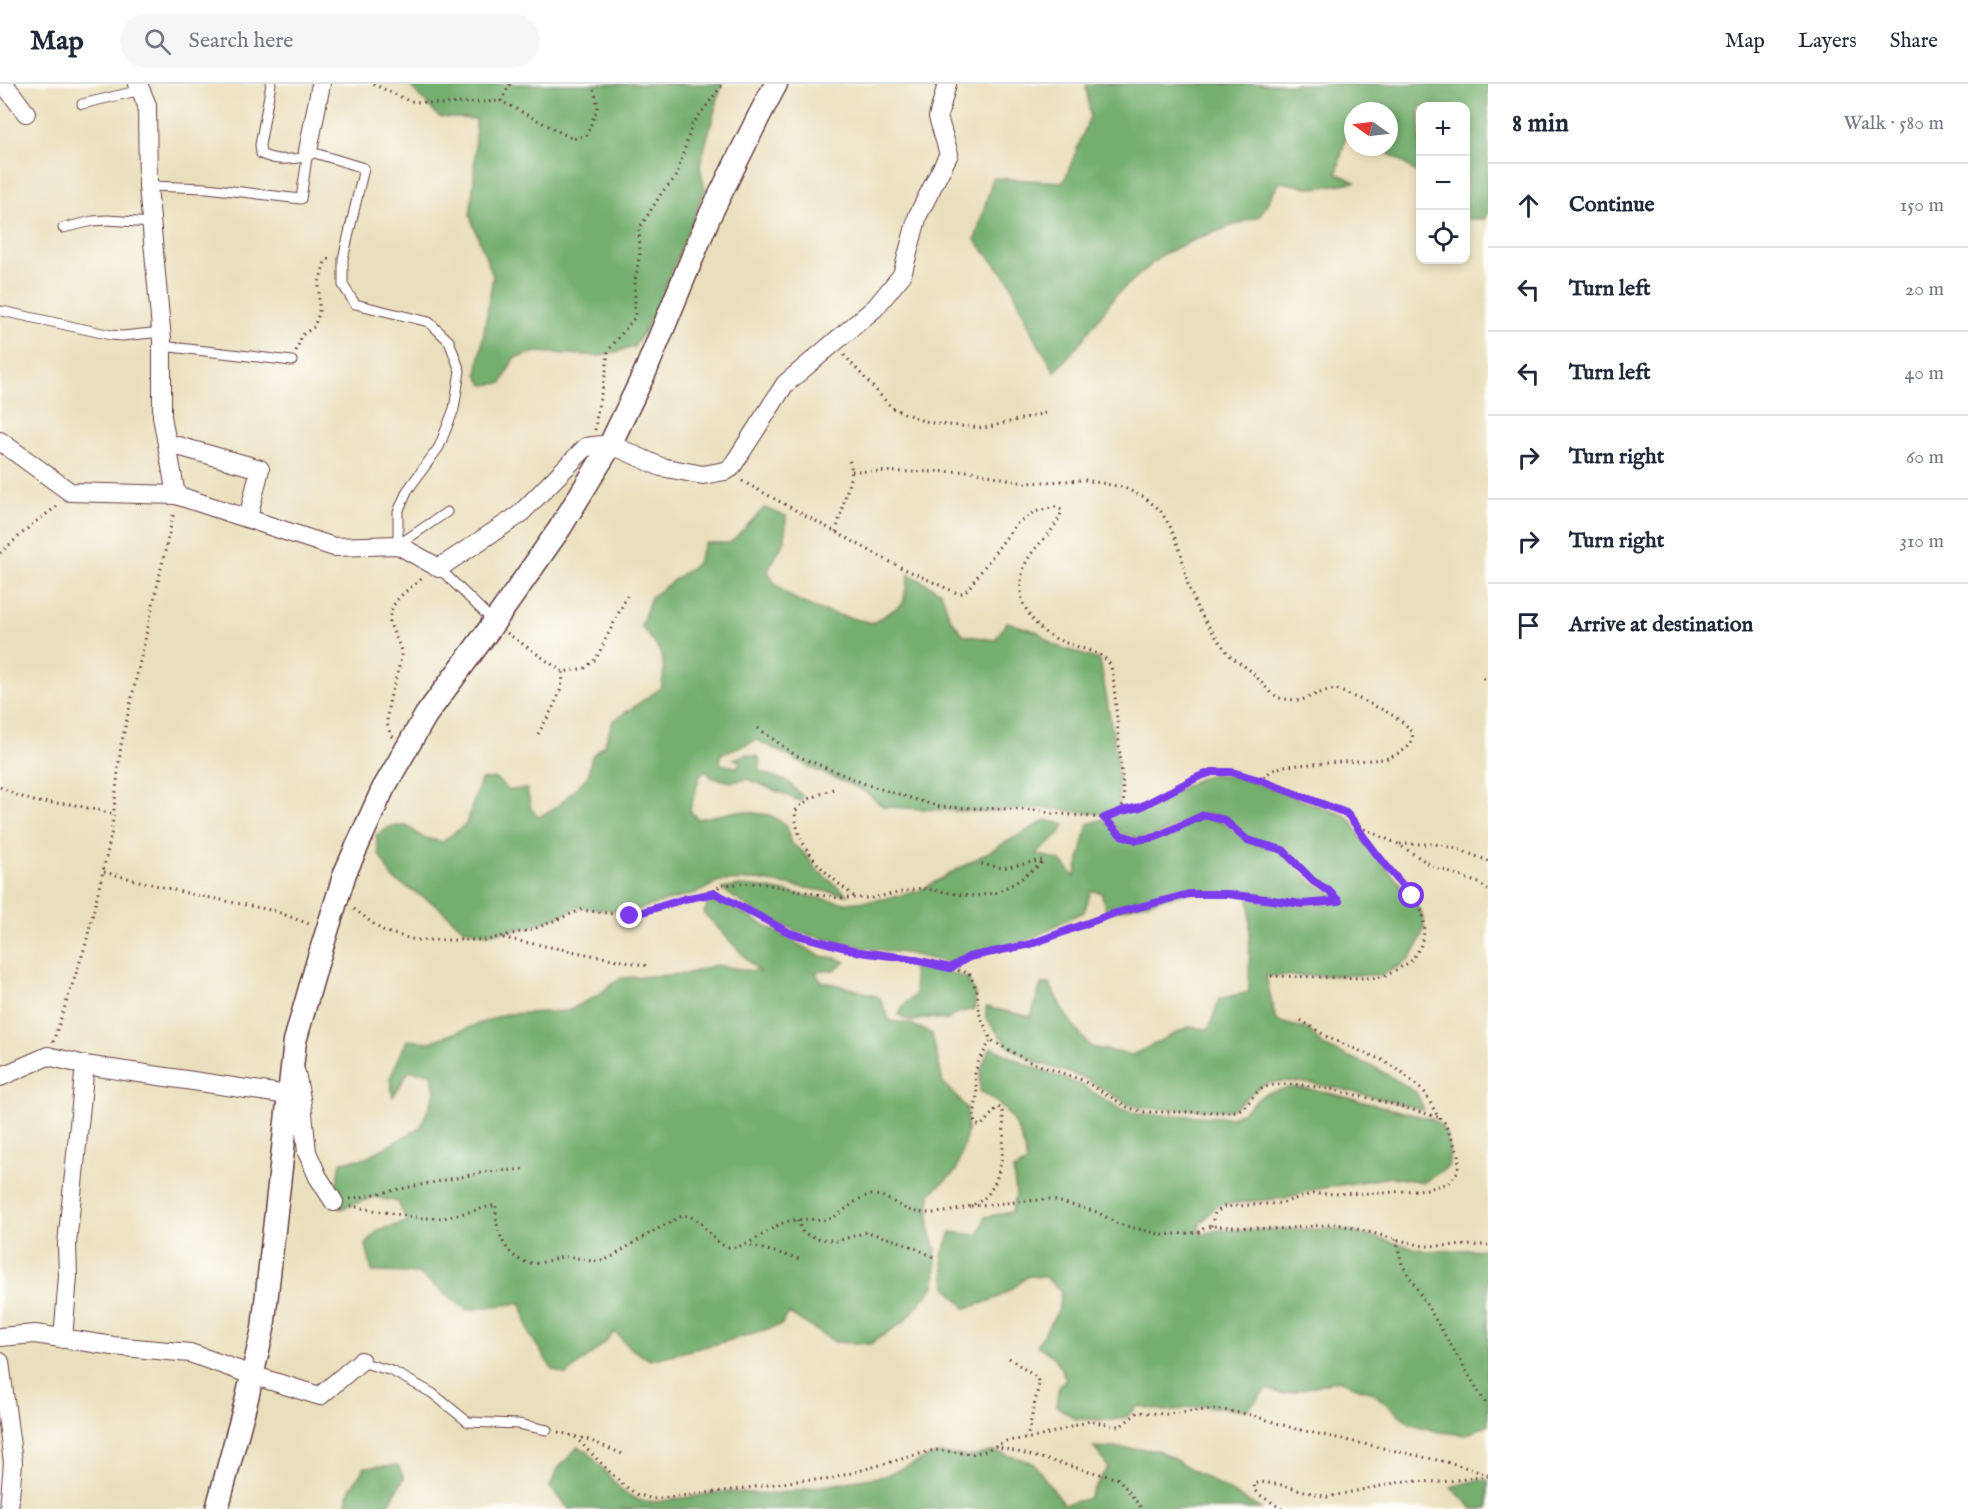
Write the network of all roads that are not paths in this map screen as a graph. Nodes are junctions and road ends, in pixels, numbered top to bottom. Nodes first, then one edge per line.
1 (4, 84) edge
2 (271, 84) edge
3 (321, 84) edge
4 (776, 84) edge
5 (947, 84) edge
6 (140, 87) edge
7 (82, 104) dead end
8 (26, 113) dead end
9 (308, 154) junction
10 (148, 186) junction
11 (152, 223) junction
12 (63, 228) dead end
13 (2, 311) dead end
14 (162, 339) junction
15 (292, 361) road end
16 (0, 441) edge
17 (167, 443) junction
18 (602, 445) junction
19 (176, 495) junction
20 (447, 512) dead end
21 (248, 518) junction
22 (398, 544) junction
23 (437, 567) junction
24 (494, 622) junction
25 (293, 1057) junction
26 (85, 1065) junction
27 (0, 1077) edge
28 (288, 1095) junction
29 (334, 1202) road end
30 (0, 1337) edge
31 (63, 1339) junction
32 (361, 1361) joint
33 (0, 1362) edge
34 (252, 1375) junction
35 (547, 1430) road end
36 (6, 1454) edge
37 (9, 1509) edge
38 (217, 1509) edge

1 - 8 street
2 - 9 lane
3 - 9 street
4 - 18 street
5 - 18 street
6 - 7 lane
6 - 10 street
9 - 10 lane
9 - 22 lane
10 - 11 street
11 - 12 lane
11 - 14 street
13 - 14 lane
14 - 15 lane
14 - 17 street
16 - 19 street
17 - 19 street
17 - 21 street
18 - 23 street
18 - 24 street
19 - 21 street
20 - 22 lane
21 - 22 street
22 - 23 street
23 - 24 lane
24 - 25 street
25 - 28 street
25 - 29 street
26 - 27 street
26 - 28 street
26 - 31 street
28 - 34 street
30 - 31 street
31 - 34 street
32 - 34 street
32 - 35 lane
33 - 36 street
34 - 38 street
36 - 37 street

